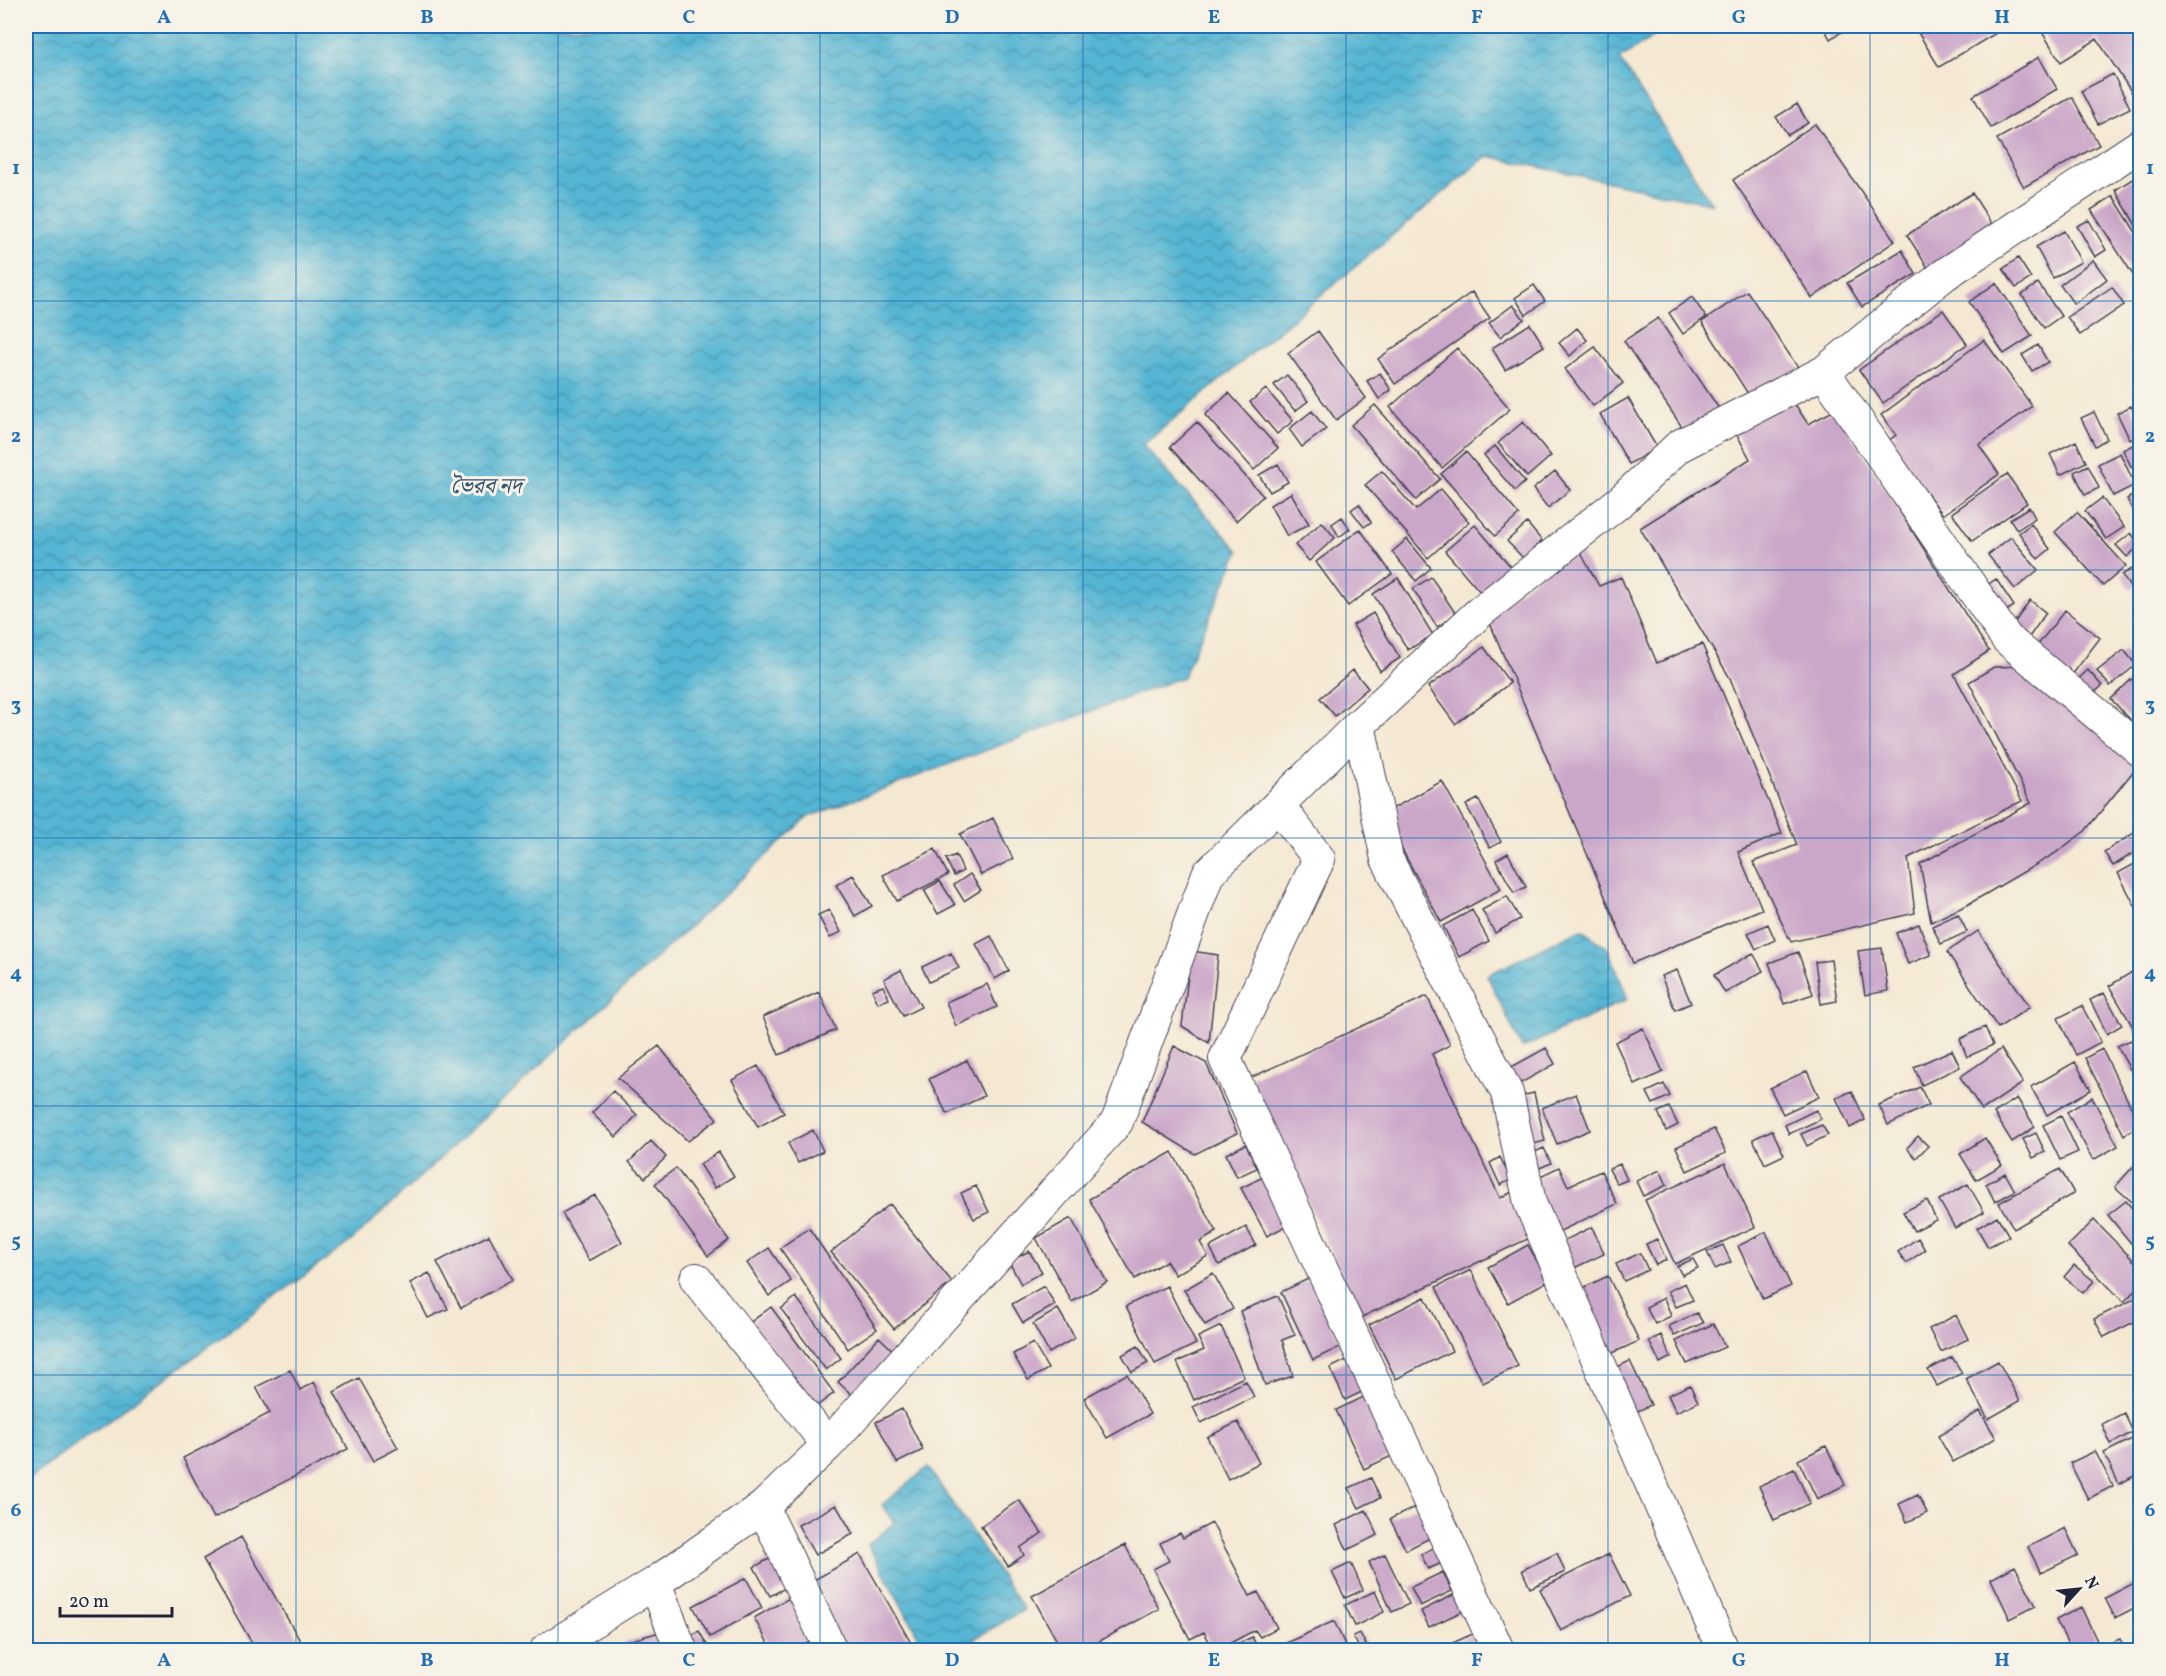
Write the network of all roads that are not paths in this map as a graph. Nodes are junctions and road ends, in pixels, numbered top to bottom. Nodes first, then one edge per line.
1 (2140, 145) edge
2 (1824, 372) junction
3 (1359, 725) junction
4 (2140, 750) edge
5 (1278, 805) junction
6 (696, 1278) dead end
7 (828, 1445) junction
8 (763, 1507) junction
9 (655, 1583) junction
10 (546, 1650) edge
11 (681, 1650) edge
12 (831, 1650) edge
13 (1498, 1650) edge
14 (1723, 1650) edge

1 - 2 street
2 - 3 street
2 - 4 street
3 - 5 street
3 - 14 street
5 - 7 street
5 - 13 street
6 - 7 street
7 - 8 street
8 - 9 street
8 - 12 street
9 - 10 street
9 - 11 street

